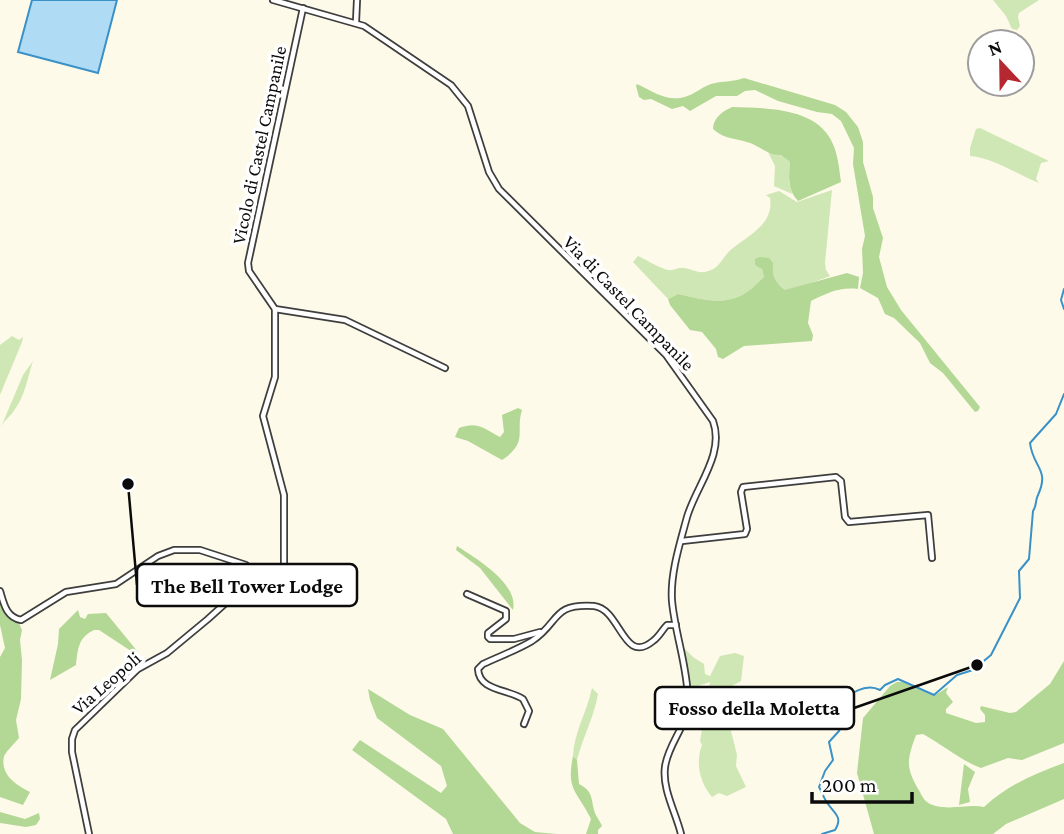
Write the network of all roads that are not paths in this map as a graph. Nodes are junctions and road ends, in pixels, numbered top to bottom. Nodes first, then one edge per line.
1 (272, 0) edge
2 (358, 0) edge
3 (303, 8) junction
4 (356, 22) junction
5 (275, 309) junction
6 (445, 368) dead end
7 (682, 541) junction
8 (932, 558) dead end
9 (284, 563) dead end
10 (0, 591) edge
11 (467, 594) dead end
12 (676, 625) junction
13 (544, 630) junction
14 (524, 724) dead end
15 (89, 834) edge
16 (681, 834) edge

1 - 3 street, Via di Castel Campanile
2 - 4 street
3 - 4 street, Via di Castel Campanile
3 - 5 street, Vicolo di Castel Campanile
4 - 7 street, Via di Castel Campanile
5 - 6 street
5 - 9 street
7 - 8 street
7 - 12 street, Via di Castel Campanile
10 - 15 street, Via Leopoli
11 - 13 street
12 - 13 street
12 - 16 street, Via di Castel Campanile
13 - 14 street

